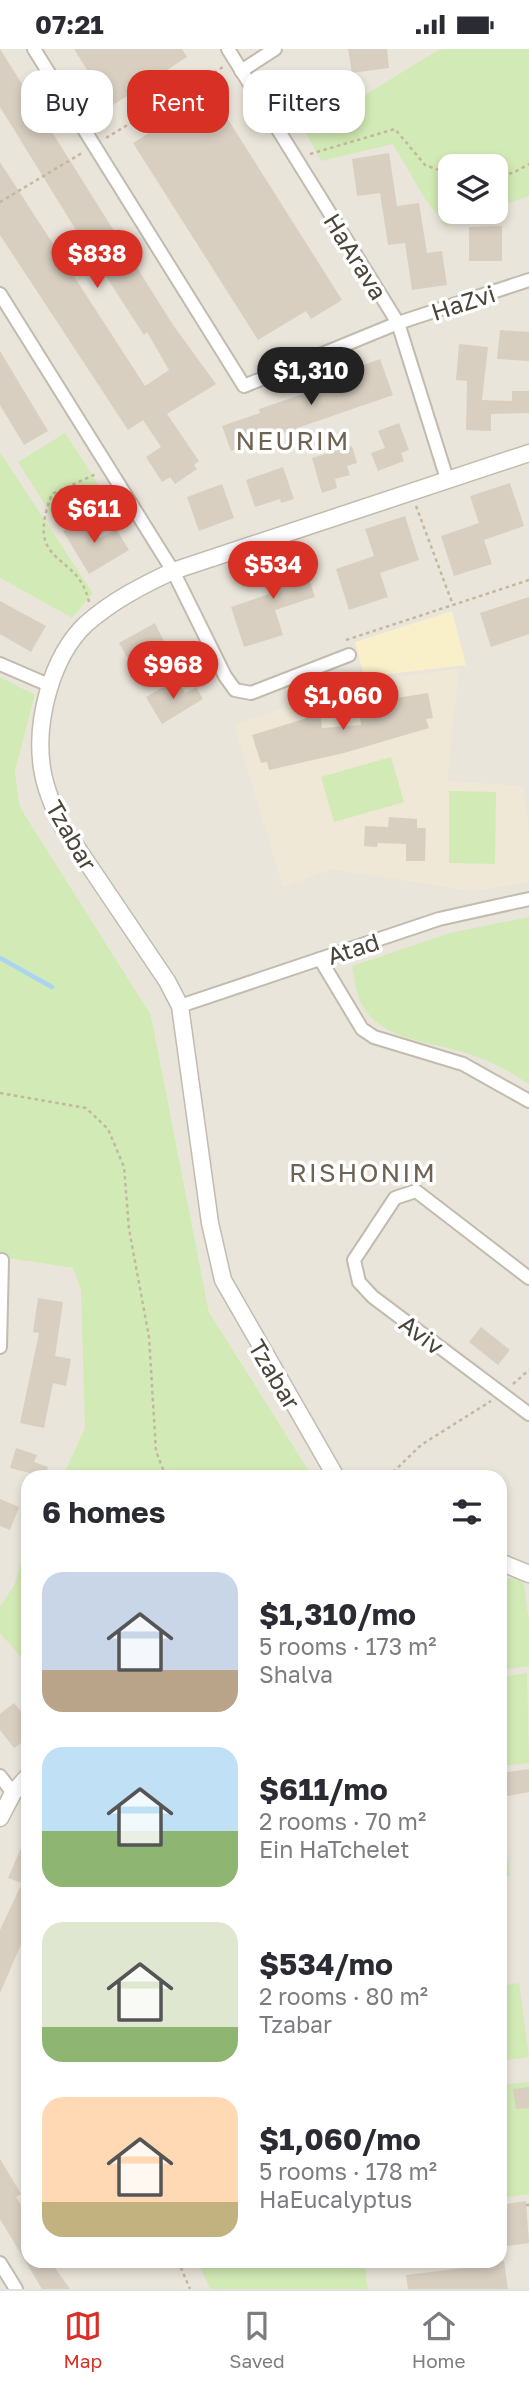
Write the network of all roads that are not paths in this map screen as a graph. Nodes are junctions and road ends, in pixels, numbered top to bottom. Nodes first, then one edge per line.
1 (34, 49) edge
2 (275, 49) edge
3 (234, 60) edge
4 (529, 280) edge
5 (0, 294) edge
6 (398, 323) junction
7 (529, 453) edge
8 (447, 479) junction
9 (173, 572) junction
10 (349, 655) road end
11 (0, 664) edge
12 (51, 686) junction
13 (529, 899) edge
14 (320, 959) junction
15 (180, 1006) junction
16 (529, 1101) edge
17 (2, 1260) dead end
18 (527, 1272) edge
19 (0, 1347) edge
20 (529, 1414) edge
21 (332, 1470) edge
22 (507, 1565) edge
23 (529, 1574) edge
24 (0, 1776) edge
25 (21, 1784) edge
26 (13, 1793) junction
27 (0, 1818) edge
28 (0, 2263) edge
29 (16, 2289) edge

1 - 6 street, HaZvi
2 - 3 street
3 - 6 street, HaArava
4 - 6 street, HaZvi
5 - 9 street
6 - 8 street, HaArava
7 - 8 street, Tzabar
8 - 9 street, Tzabar
9 - 10 street
9 - 12 street, Tzabar
11 - 12 street
12 - 15 street, Tzabar
13 - 14 street, Atad
14 - 15 street, Atad
14 - 16 street
15 - 21 street, Tzabar
17 - 19 street
18 - 20 street, Aviv
22 - 23 street
24 - 26 street
25 - 26 street
26 - 27 street
28 - 29 street

